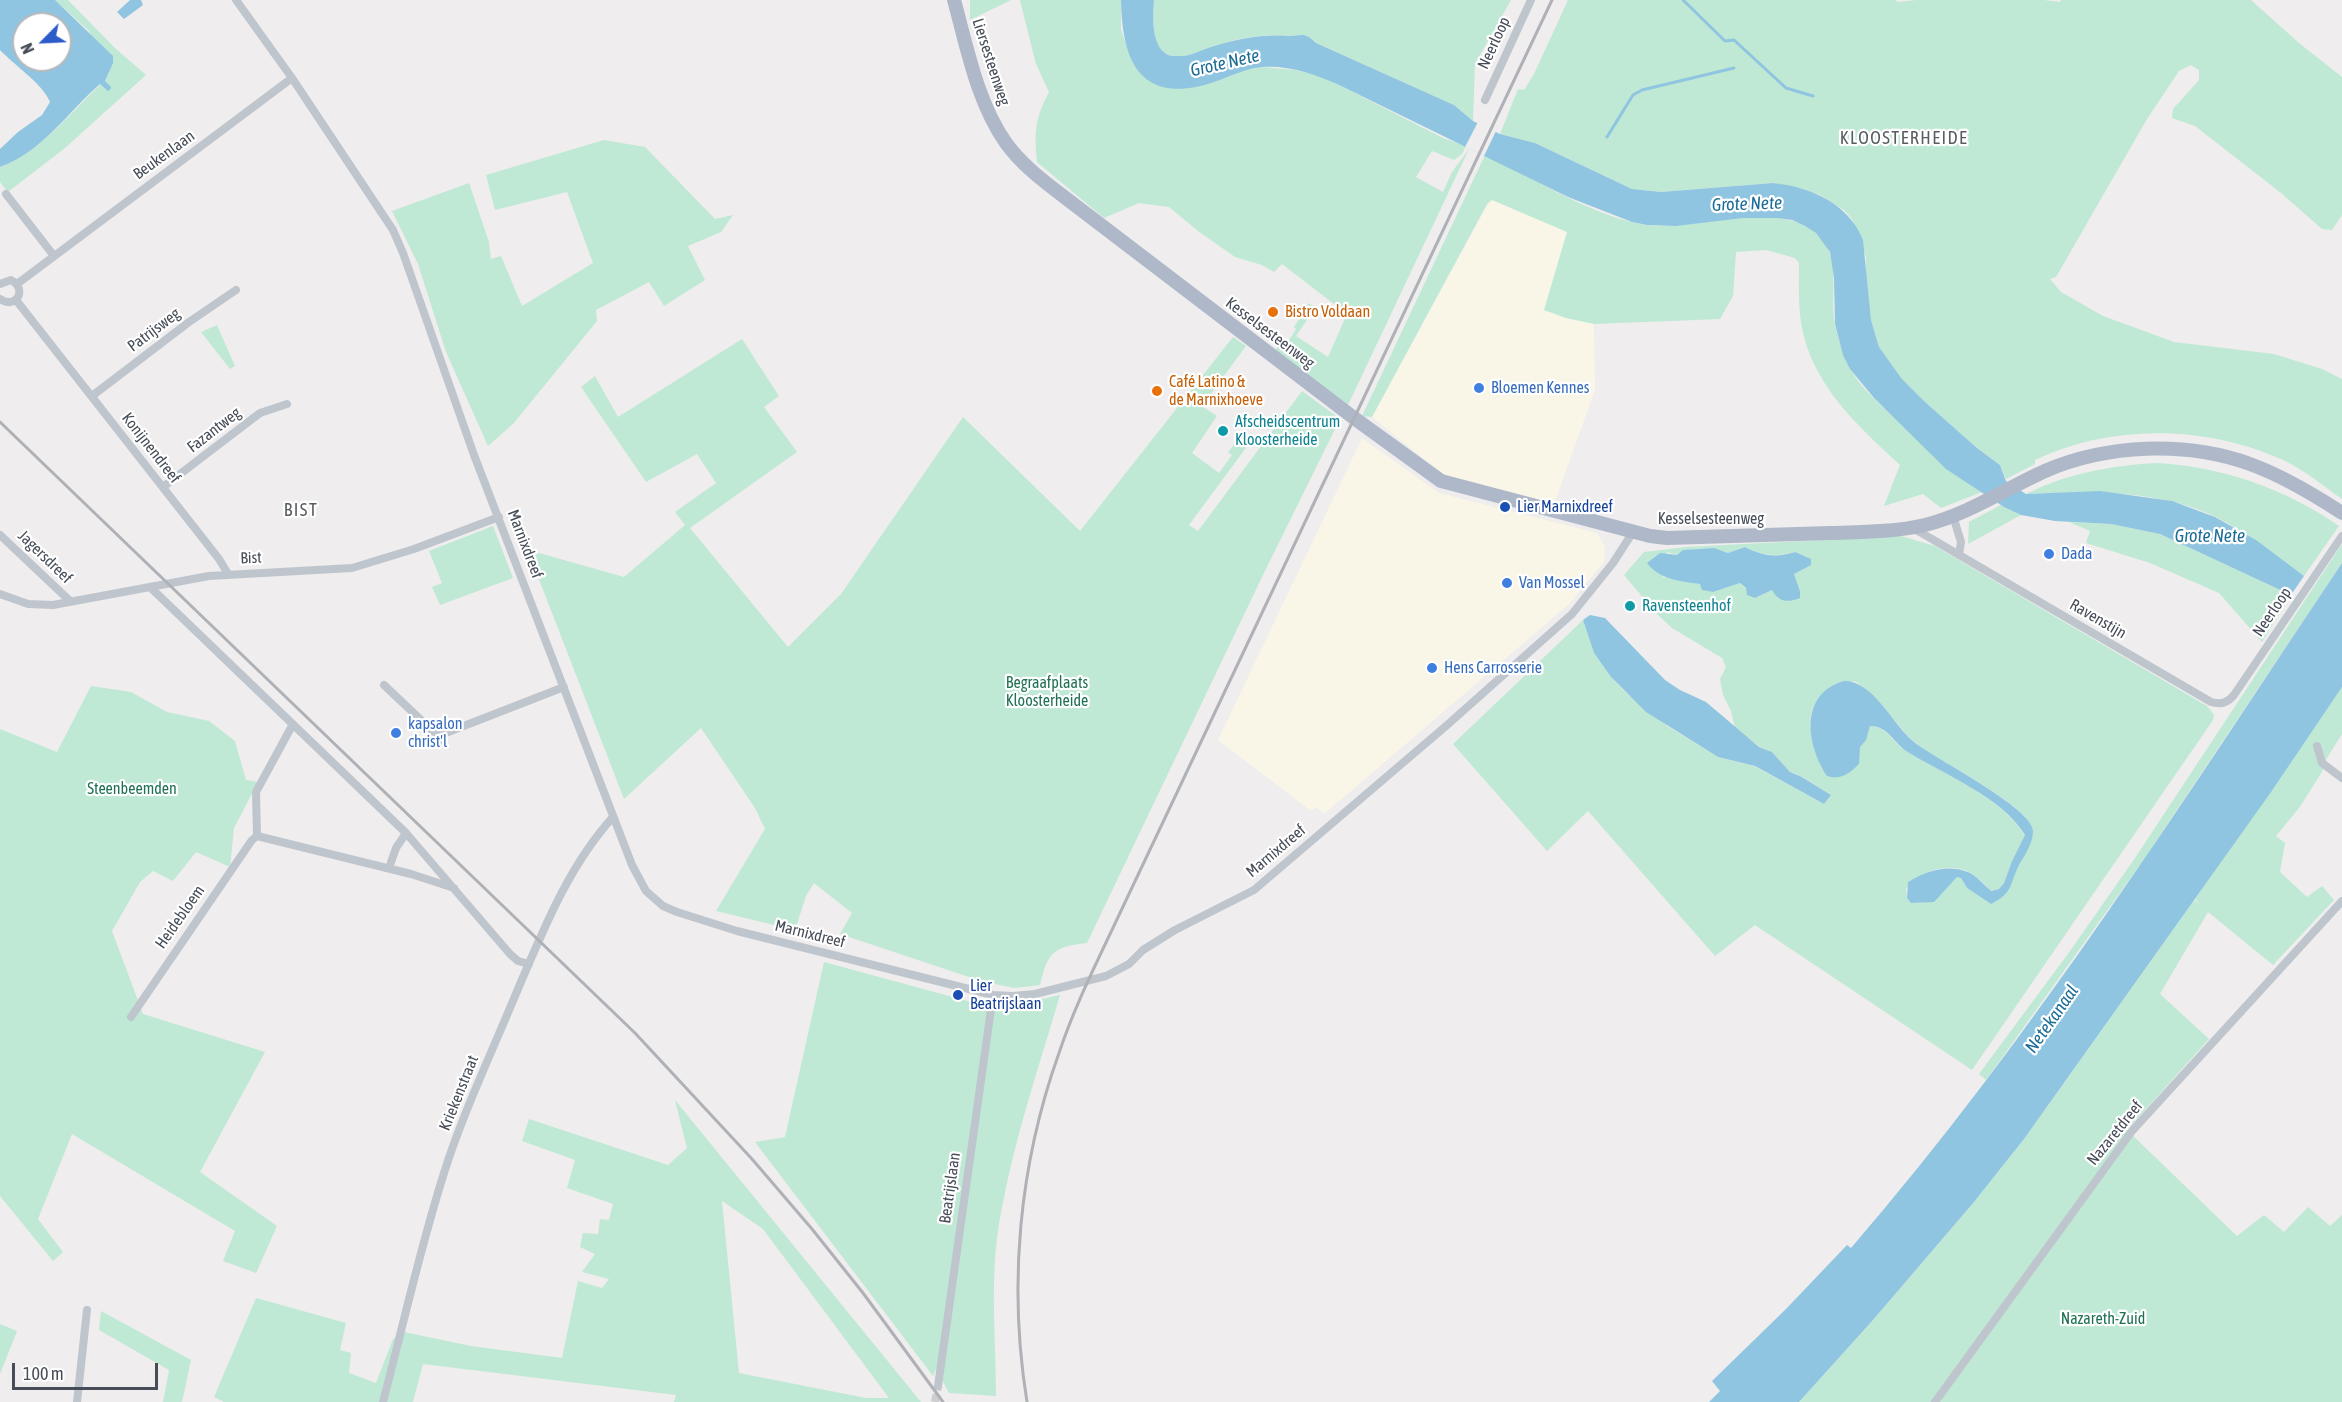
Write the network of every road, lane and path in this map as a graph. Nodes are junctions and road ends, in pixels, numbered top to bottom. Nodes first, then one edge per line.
1 (236, 0) edge
2 (954, 0) edge
3 (1531, 0) edge
4 (292, 78) junction
5 (1485, 100) dead end
6 (6, 194) dead end
7 (1078, 207) joint
8 (54, 256) junction
9 (0, 284) edge
10 (17, 284) junction
11 (236, 290) dead end
12 (0, 299) edge
13 (16, 300) junction
14 (92, 396) junction
15 (287, 404) dead end
16 (163, 488) junction
17 (2339, 511) edge
18 (1953, 516) junction
19 (498, 517) junction
20 (1913, 528) junction
21 (1633, 532) junction
22 (0, 535) edge
23 (2342, 536) edge
24 (1959, 555) junction
25 (228, 574) junction
26 (150, 587) junction
27 (0, 594) edge
28 (70, 601) junction
29 (384, 685) dead end
30 (564, 687) junction
31 (2225, 703) joint
32 (293, 724) junction
33 (2317, 746) dead end
34 (2342, 778) edge
35 (613, 817) junction
36 (406, 833) junction
37 (257, 836) junction
38 (389, 868) junction
39 (454, 888) junction
40 (2342, 901) edge
41 (529, 964) junction
42 (993, 995) junction
43 (131, 1017) dead end
44 (87, 1310) dead end
45 (938, 1386) tunnel mouth
46 (77, 1402) edge
47 (383, 1402) edge
48 (1935, 1402) edge

1 - 4 street, Marnixdreef
2 - 7 main road, Liersesteenweg
3 - 5 street, Neerloop
4 - 8 street, Beukenlaan
4 - 19 street, Marnixdreef
6 - 8 street
7 - 21 main road, Kesselsesteenweg
8 - 10 street, Beukenlaan
9 - 10 street
10 - 13 street
11 - 14 street, Patrijsweg
12 - 13 street
13 - 14 street, Konijnendreef
14 - 16 street, Konijnendreef
15 - 16 street, Fazantweg
16 - 25 street, Konijnendreef
17 - 18 main road, Kesselsesteenweg
18 - 20 main road, Kesselsesteenweg
18 - 24 street
19 - 25 street, Bist
19 - 30 street, Marnixdreef
20 - 21 main road, Kesselsesteenweg
20 - 24 street, Ravenstijn
21 - 42 street, Marnixdreef
22 - 28 street, Jagersdreef
23 - 31 street, Neerloop
24 - 31 street, Ravenstijn
25 - 26 street, Bist
26 - 28 street, Bist
26 - 32 street
27 - 28 street, Bist
29 - 30 street
30 - 35 street, Marnixdreef
32 - 36 street
32 - 37 street
33 - 34 street
35 - 41 street, Kriekenstraat
35 - 42 street, Marnixdreef
36 - 38 street
36 - 39 street
37 - 38 street
37 - 43 street, Heidebloem
38 - 39 street
39 - 41 street
40 - 48 street, Nazaretdreef
41 - 47 street, Kriekenstraat
42 - 45 street, Beatrijslaan
44 - 46 street

